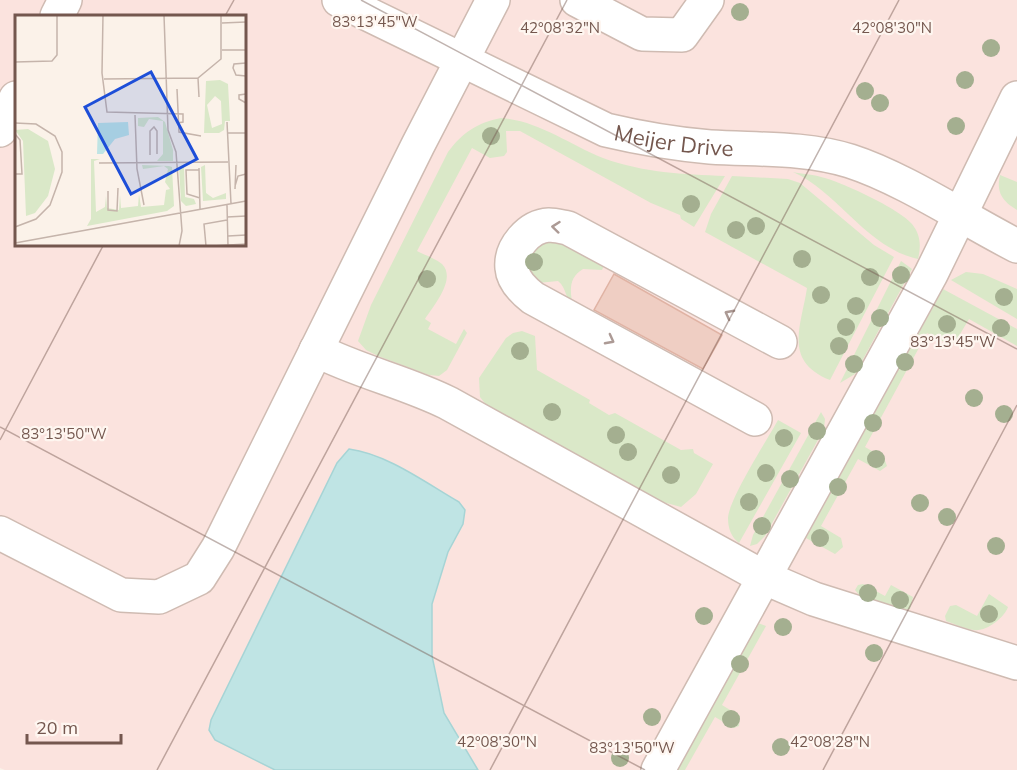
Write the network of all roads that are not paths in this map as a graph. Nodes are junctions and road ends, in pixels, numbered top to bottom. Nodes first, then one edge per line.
1 (65, 0) edge
2 (339, 0) edge
3 (494, 0) edge
4 (707, 0) edge
5 (591, 3) edge
6 (58, 15) edge
7 (461, 59) junction
8 (1017, 98) edge
9 (15, 100) edge
10 (0, 130) edge
11 (1010, 131) edge
12 (959, 216) junction
13 (1017, 246) edge
14 (780, 342) dead end
15 (316, 350) junction
16 (755, 419) dead end
17 (0, 533) edge
18 (763, 578) junction
19 (1010, 661) edge
20 (658, 770) edge

1 - 6 lane
2 - 7 lane, Meijer Drive
3 - 7 lane
4 - 5 lane
7 - 12 lane, Meijer Drive
7 - 15 lane
8 - 11 lane
9 - 10 lane
11 - 12 lane
12 - 13 lane, Meijer Drive
12 - 18 lane
14 -> 16 lane
15 - 17 lane
15 - 18 lane
18 - 19 lane
18 - 20 lane

